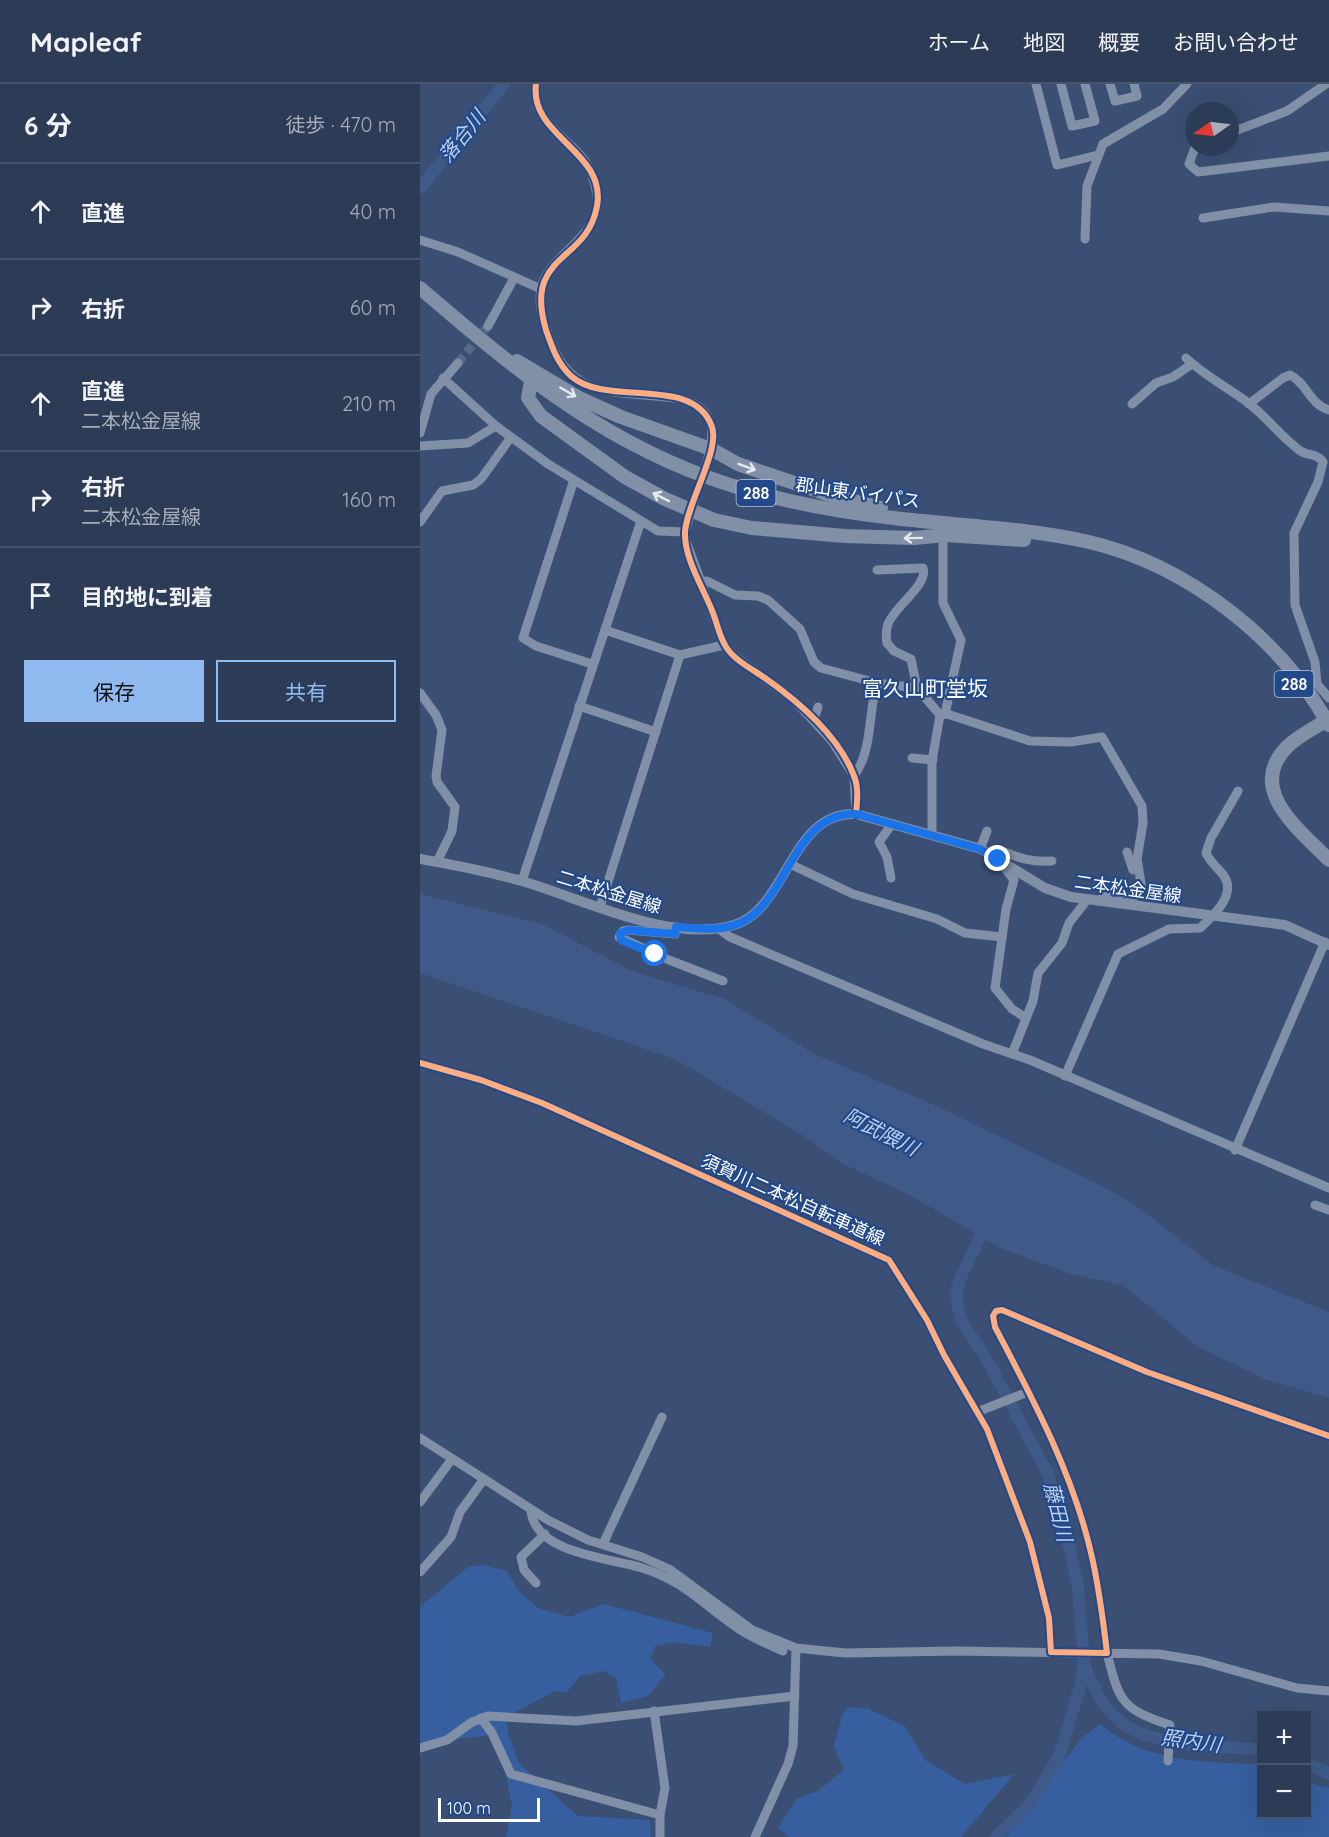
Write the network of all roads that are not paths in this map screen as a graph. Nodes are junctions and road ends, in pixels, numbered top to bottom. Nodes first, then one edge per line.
1 (537, 84) edge
2 (1036, 84) edge
3 (1061, 84) edge
4 (1085, 84) edge
5 (1110, 84) edge
6 (1134, 84) edge
7 (1187, 84) edge
8 (1308, 84) edge
9 (1326, 84) edge
10 (1311, 96) junction
11 (1239, 130) edge
12 (1098, 155) junction
13 (1192, 156) edge
14 (1329, 156) edge
15 (1329, 211) edge
16 (1203, 218) dead end
17 (1085, 239) dead end
18 (420, 240) edge
19 (514, 278) junction
20 (420, 288) edge
21 (541, 289) junction
22 (488, 326) tunnel mouth
23 (478, 337) junction
24 (458, 363) tunnel mouth
25 (443, 378) junction
26 (531, 381) junction
27 (1132, 404) dead end
28 (1249, 404) junction
29 (1329, 410) edge
30 (496, 426) junction
31 (420, 433) edge
32 (511, 437) junction
33 (420, 446) edge
34 (711, 449) junction
35 (706, 465) tunnel mouth
36 (574, 480) junction
37 (692, 504) junction
38 (641, 521) junction
39 (420, 522) edge
40 (685, 532) junction
41 (1054, 535) junction
42 (1077, 539) junction
43 (943, 544) dead end
44 (877, 570) dead end
45 (700, 582) junction
46 (605, 630) junction
47 (724, 645) junction
48 (680, 655) junction
49 (592, 664) junction
50 (877, 683) junction
51 (917, 688) junction
52 (420, 693) edge
53 (1329, 698) edge
54 (579, 706) junction
55 (818, 707) dead end
56 (942, 714) junction
57 (814, 720) junction
58 (1326, 723) edge
59 (656, 732) junction
60 (1329, 737) edge
61 (912, 758) dead end
62 (933, 760) junction
63 (854, 776) junction
64 (1238, 790) dead end
65 (856, 814) junction
66 (892, 824) junction
67 (987, 831) dead end
68 (932, 835) junction
69 (1127, 852) dead end
70 (989, 854) junction
71 (420, 859) edge
72 (1329, 860) edge
73 (1052, 861) dead end
74 (437, 862) junction
75 (790, 864) junction
76 (891, 878) dead end
77 (522, 881) junction
78 (1140, 882) junction
79 (1093, 900) junction
80 (600, 907) junction
81 (1214, 916) junction
82 (676, 927) junction
83 (719, 929) junction
84 (1002, 937) junction
85 (1327, 944) edge
86 (723, 981) dead end
87 (1026, 1018) junction
88 (1012, 1054) junction
89 (1065, 1076) junction
90 (1235, 1150) junction
91 (1329, 1188) edge
92 (1329, 1205) edge
93 (1329, 1210) edge
94 (1026, 1393) dead end
95 (979, 1411) dead end
96 (662, 1417) dead end
97 (420, 1438) edge
98 (452, 1459) junction
99 (484, 1479) junction
100 (420, 1502) edge
101 (531, 1510) junction
102 (545, 1534) junction
103 (603, 1544) junction
104 (420, 1572) edge
105 (536, 1583) dead end
106 (796, 1648) junction
107 (783, 1651) dead end
108 (1105, 1653) junction
109 (1329, 1691) edge
110 (795, 1696) junction
111 (654, 1711) junction
112 (481, 1718) junction
113 (420, 1748) edge
114 (1168, 1761) dead end
115 (660, 1815) junction
116 (660, 1837) edge
117 (755, 1837) edge

1 - 21 street
2 - 12 street
3 - 4 street
5 - 6 street
7 - 12 street
8 - 10 street
9 - 10 street
10 - 11 street
12 - 17 street
13 - 14 street
15 - 16 street
18 - 19 street
19 - 21 street
19 - 22 street
20 - 23 highway, 郡山東バイパス / 288
21 - 34 street
23 - 26 highway, 郡山東バイパス / 288
23 -> 34 highway
24 - 25 street
25 - 30 street
25 - 31 street
37 -> 26 highway
26 - 41 highway, 郡山東バイパス / 288
27 - 28 street
28 - 29 street
28 - 53 street
30 - 32 street
30 - 33 street
32 - 36 street
32 - 39 street
34 - 35 street
34 -> 41 highway
36 - 38 street
36 - 49 street
37 - 40 street
42 -> 37 highway
38 - 40 street
38 - 46 street
40 - 45 street
41 - 42 highway, 郡山東バイパス / 288
42 - 58 highway, 郡山東バイパス / 288
43 - 56 street
44 - 51 street
45 - 47 street
45 - 50 street
46 - 48 street
46 - 49 street
47 - 48 street
47 - 57 street
48 - 59 street
49 - 54 street
50 - 51 street
50 - 63 street
51 - 56 street
52 - 74 street
54 - 59 street
54 - 77 street
55 - 57 street
56 - 62 street
56 - 78 street
57 - 63 street
58 - 60 highway, 郡山東バイパス / 288
58 - 72 highway
59 - 80 street
61 - 62 street
62 - 68 street
63 - 65 street
64 - 81 street
65 - 66 main road, 二本松金屋線
65 - 75 main road, 二本松金屋線
66 - 68 main road, 二本松金屋線
66 - 76 street
67 - 70 street
68 - 70 main road, 二本松金屋線
69 - 78 street
70 - 73 street
70 - 79 main road, 二本松金屋線
70 - 84 street
71 - 74 main road, 二本松金屋線
74 - 77 main road, 二本松金屋線
75 - 83 main road, 二本松金屋線
75 - 84 street
77 - 80 main road, 二本松金屋線
78 - 79 street
79 - 81 main road, 二本松金屋線
79 - 87 street
80 - 82 main road, 二本松金屋線
81 - 85 main road, 二本松金屋線
81 - 89 street
82 - 83 main road, 二本松金屋線
82 - 86 street
83 - 88 street
84 - 87 street
85 - 90 street
87 - 88 street
88 - 89 street
89 - 90 street
90 - 91 street
92 - 93 street
94 - 95 street
96 - 103 street
97 - 98 street
98 - 99 street
98 - 100 street
99 - 101 street
99 - 104 street
101 - 102 street
101 - 103 street
102 - 105 street
102 - 107 street
103 - 106 street
106 - 108 street
106 - 110 street
108 - 109 street
108 - 114 street
110 - 111 street
110 - 117 street
111 - 112 street
111 - 115 street
112 - 113 street
112 - 115 street
115 - 116 street

